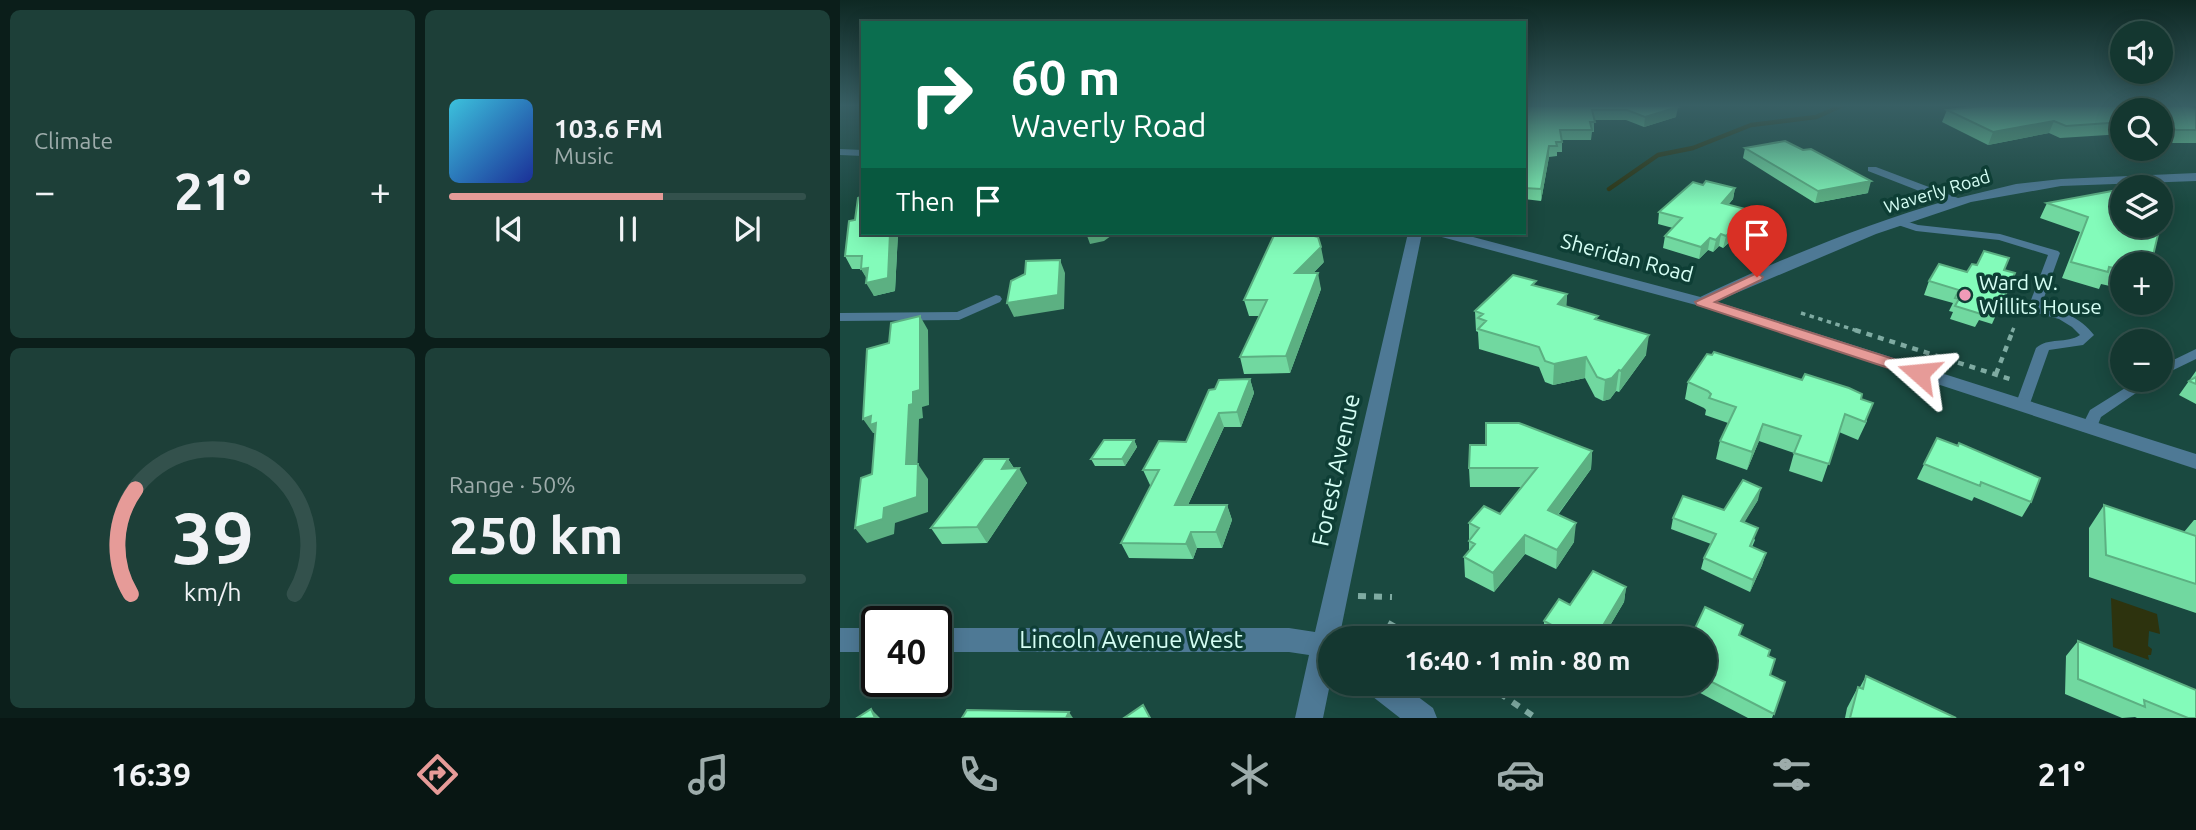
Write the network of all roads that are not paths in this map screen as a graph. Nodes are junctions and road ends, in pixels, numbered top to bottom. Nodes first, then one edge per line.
1 (840, 152) edge
2 (861, 153) edge
3 (1872, 169) dead end
4 (2196, 177) edge
5 (1955, 201) junction
6 (1896, 221) junction
7 (1415, 235) edge
8 (1451, 235) edge
9 (996, 299) dead end
10 (1702, 302) junction
11 (840, 317) edge
12 (2196, 353) edge
13 (2173, 365) edge
14 (2129, 392) edge
15 (2023, 406) junction
16 (2089, 428) junction
17 (2196, 462) edge
18 (1330, 626) edge
19 (840, 640) edge
20 (861, 640) edge
21 (952, 640) edge
22 (1318, 645) edge
23 (1318, 682) edge
24 (1394, 696) edge
25 (1309, 718) edge
26 (1423, 718) edge

1 - 2 street
3 - 5 street
4 - 5 street, Waverly Road
5 - 6 street, Waverly Road
6 - 10 street, Waverly Road
6 - 15 lane
7 - 18 street, Forest Avenue
8 - 10 street, Sheridan Road
9 - 11 lane
10 - 15 street, Sheridan Road
12 - 13 lane
14 - 16 lane
15 - 16 street, Sheridan Road
16 - 17 street, Sheridan Road
19 - 20 street
21 - 22 street, Lincoln Avenue West
23 - 25 street, Forest Avenue
24 - 26 street

